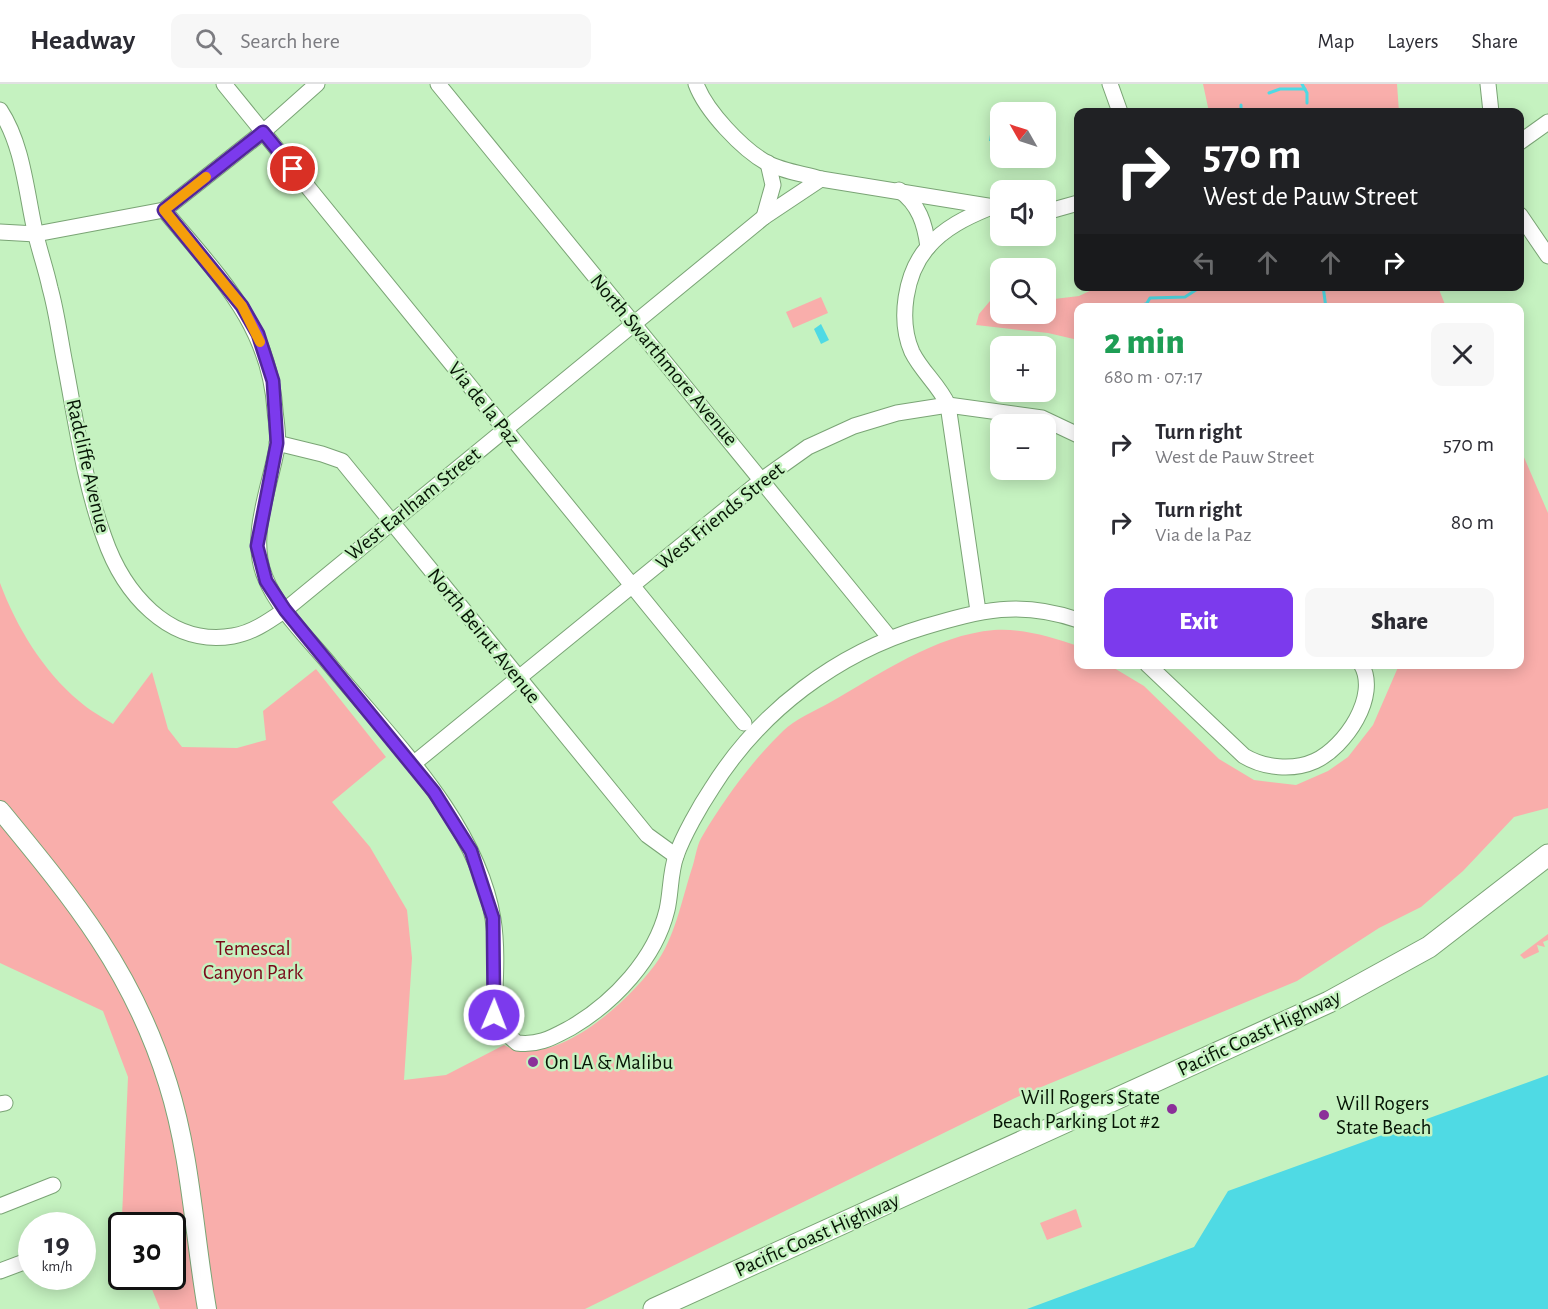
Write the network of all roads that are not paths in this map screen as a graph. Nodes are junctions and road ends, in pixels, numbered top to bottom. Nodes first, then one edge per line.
1 (224, 84) edge
2 (317, 84) edge
3 (438, 84) edge
4 (696, 84) edge
5 (1110, 84) edge
6 (1488, 84) edge
7 (1119, 108) edge
8 (1491, 108) edge
9 (0, 110) edge
10 (1548, 122) edge
11 (263, 132) junction
12 (1524, 139) edge
13 (768, 163) junction
14 (821, 178) junction
15 (899, 190) junction
16 (1074, 204) edge
17 (990, 206) edge
18 (990, 209) edge
19 (1056, 209) edge
20 (164, 210) junction
21 (764, 217) junction
22 (1524, 221) edge
23 (0, 232) edge
24 (36, 234) junction
25 (927, 244) junction
26 (1548, 256) edge
27 (634, 324) junction
28 (948, 405) junction
29 (504, 429) junction
30 (1074, 433) edge
31 (277, 443) junction
32 (763, 479) junction
33 (391, 521) junction
34 (634, 585) junction
35 (285, 610) junction
36 (978, 611) junction
37 (1074, 619) edge
38 (890, 637) junction
39 (1153, 669) edge
40 (1362, 669) edge
41 (519, 680) junction
42 (744, 723) dead end
43 (413, 764) junction
44 (0, 810) edge
45 (1548, 855) edge
46 (676, 856) junction
47 (53, 1185) dead end
48 (0, 1206) edge
49 (18, 1264) edge
50 (0, 1271) edge
51 (207, 1309) edge
52 (654, 1309) edge

1 - 11 street, Via de la Paz
2 - 11 street
3 - 27 street, North Swarthmore Avenue
4 - 13 street
5 - 7 street
6 - 8 street
9 - 24 street, Radcliffe Avenue
10 - 12 street
11 - 20 street
11 - 29 street, Via de la Paz
13 - 14 street
13 - 21 street
14 - 15 street
14 - 21 street, West Earlham Street
15 - 17 street
15 - 25 street
16 - 19 street
18 - 25 street
20 - 24 street
20 - 31 street
21 - 27 street, West Earlham Street
22 - 26 street
23 - 24 street
24 - 35 street, Radcliffe Avenue
25 - 28 street
27 - 29 street, West Earlham Street
27 - 32 street, North Swarthmore Avenue
28 - 30 street, West Friends Street
28 - 32 street, West Friends Street
28 - 36 street
29 - 33 street, West Earlham Street
29 - 34 street, Via de la Paz
31 - 33 street, North Beirut Avenue
31 - 35 street
32 - 34 street, West Friends Street
32 - 38 street, North Swarthmore Avenue
33 - 35 street, West Earlham Street
33 - 41 street, North Beirut Avenue
34 - 41 street, West Friends Street
34 - 42 street, Via de la Paz
35 - 43 street
36 - 37 street
36 - 38 street
38 - 46 street
39 - 40 street
41 - 43 street, West Friends Street
41 - 46 street, North Beirut Avenue
43 - 46 street
44 - 51 main road
45 - 52 highway, Pacific Coast Highway
47 - 48 street
49 - 50 street

